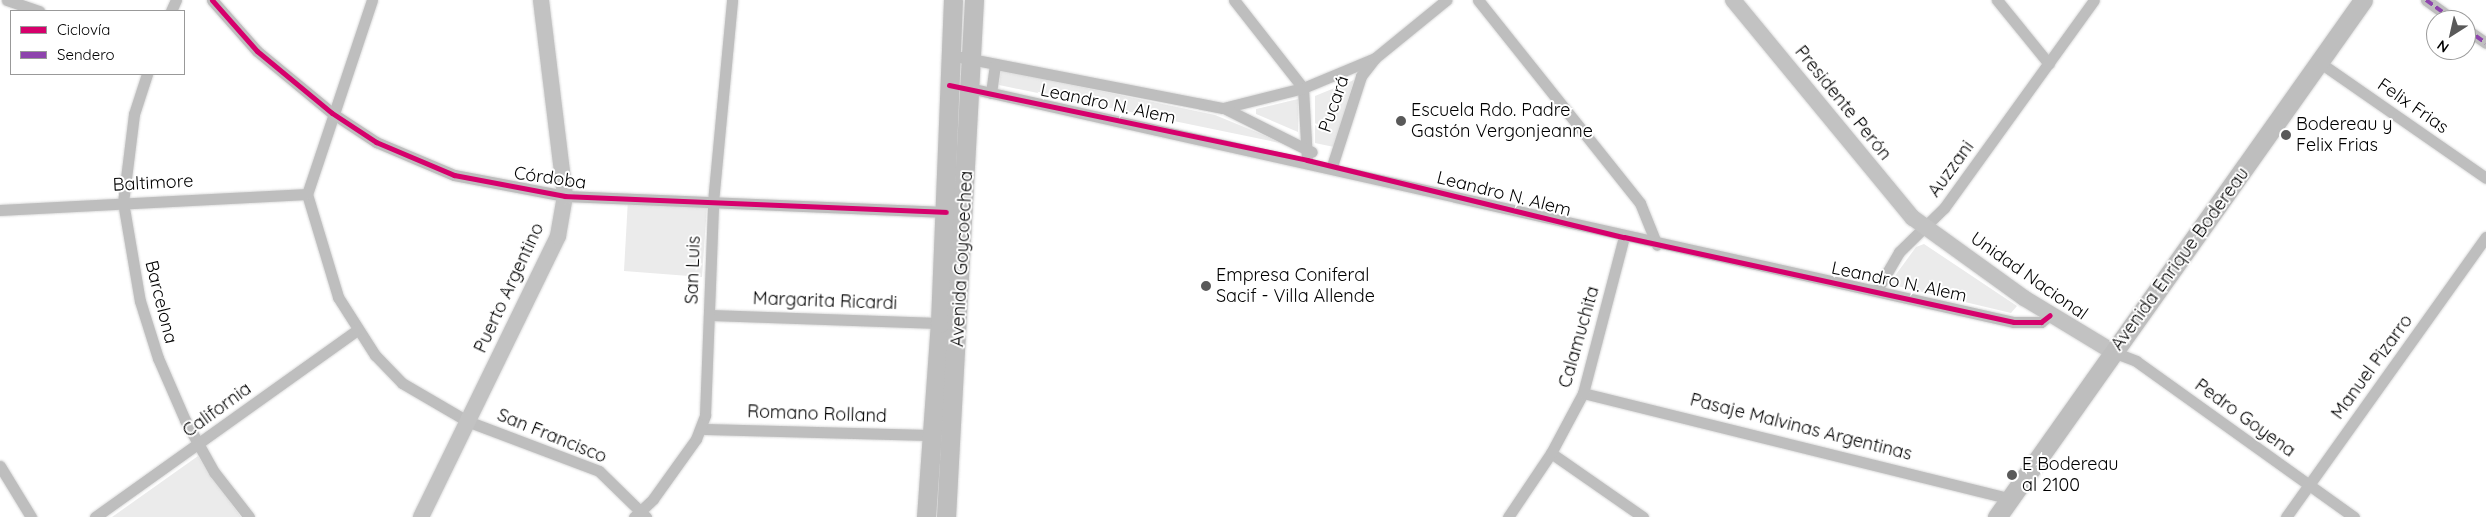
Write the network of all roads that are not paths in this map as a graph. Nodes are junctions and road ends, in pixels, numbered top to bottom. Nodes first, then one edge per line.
1 (7, 0) edge
2 (212, 0) edge
3 (372, 0) edge
4 (542, 0) edge
5 (732, 0) edge
6 (953, 0) edge
7 (974, 0) edge
8 (1234, 0) edge
9 (1446, 0) edge
10 (1478, 0) edge
11 (1733, 0) edge
12 (1997, 0) edge
13 (2094, 0) edge
14 (2364, 0) edge
15 (2426, 0) edge
16 (36, 10) edge
17 (2440, 10) edge
18 (950, 55) junction
19 (1375, 58) junction
20 (971, 60) junction
21 (2319, 62) junction
22 (2049, 64) junction
23 (995, 65) junction
24 (147, 75) edge
25 (949, 85) junction
26 (969, 88) junction
27 (1303, 88) junction
28 (991, 93) junction
29 (1223, 108) junction
30 (332, 114) junction
31 (1307, 155) junction
32 (1332, 166) junction
33 (2486, 178) edge
34 (307, 194) junction
35 (565, 196) junction
36 (123, 202) junction
37 (713, 202) junction
38 (0, 210) edge
39 (946, 212) junction
40 (1924, 227) junction
41 (1624, 237) junction
42 (2486, 237) edge
43 (1657, 244) junction
44 (1877, 290) junction
45 (709, 315) junction
46 (2050, 315) junction
47 (940, 323) junction
48 (357, 330) junction
49 (2113, 352) junction
50 (1584, 393) junction
51 (467, 421) junction
52 (702, 428) junction
53 (932, 435) junction
54 (200, 445) junction
55 (1552, 453) junction
56 (0, 466) edge
57 (2309, 485) junction
58 (2010, 499) junction
59 (640, 515) edge
60 (31, 517) edge
61 (95, 517) edge
62 (249, 517) edge
63 (421, 517) edge
64 (926, 517) edge
65 (946, 517) edge
66 (1508, 517) edge
67 (1642, 517) edge
68 (1997, 517) edge
69 (2286, 517) edge
70 (2354, 517) edge

1 - 16 street
2 - 30 street, Córdoba
3 - 30 street
4 - 35 main road, Puerto Argentino
5 - 37 street, San Luis
6 - 18 main road, Avenida Goycoechea
7 - 20 main road, Avenida Goycoechea
8 - 27 street
9 - 19 street, Pucará
10 - 43 street
11 - 40 main road, Presidente Perón
12 - 22 street
13 - 22 street, Auzzani
14 - 21 main road, Avenida Enrique Bodereau
15 - 17 street
18 - 20 street, Leandro N. Alem
18 - 25 main road, Avenida Goycoechea
19 - 27 street, Leandro N. Alem
19 - 32 street, Pucará
20 - 23 street, Leandro N. Alem
20 - 26 main road, Avenida Goycoechea
21 - 33 street, Felix Frias
21 - 49 main road, Avenida Enrique Bodereau
22 - 40 street, Auzzani
23 - 28 street
23 - 29 street, Leandro N. Alem
24 - 36 street, Barcelona
25 - 26 street, Leandro N. Alem
25 - 39 main road, Avenida Goycoechea
26 - 28 street, Leandro N. Alem
26 - 65 main road, Avenida Goycoechea
27 - 29 street, Leandro N. Alem
27 - 31 street
28 - 31 street, Leandro N. Alem
29 - 31 street, Leandro N. Alem
30 - 34 street
30 - 35 street, Córdoba
31 - 32 street, Leandro N. Alem
32 - 41 street, Leandro N. Alem
34 - 36 street, Baltimore
34 - 48 street, San Francisco
35 - 37 street, Córdoba
35 - 51 main road, Puerto Argentino
36 - 38 street, Baltimore
36 - 54 street, Barcelona
37 - 39 street, Córdoba
37 - 45 street, San Luis
39 - 47 main road, Avenida Goycoechea
40 - 44 street, Auzzani
40 - 46 main road, Unidad Nacional
41 - 43 street, Leandro N. Alem
41 - 50 street, Calamuchita
42 - 57 street, Manuel Pizarro
43 - 44 street, Leandro N. Alem
44 - 46 street, Leandro N. Alem
45 - 47 street, Margarita Ricardi
45 - 52 street, San Luis
46 - 49 main road, Unidad Nacional
47 - 53 main road, Avenida Goycoechea
48 - 51 street, San Francisco
48 - 54 street, California
49 - 57 street, Pedro Goyena
49 - 58 main road, Avenida Enrique Bodereau
50 - 55 street, Calamuchita
50 - 58 street, Pasaje Malvinas Argentinas
51 - 59 street, San Francisco
51 - 63 main road, Puerto Argentino
52 - 53 street, Romano Rolland
52 - 59 street
53 - 64 main road, Avenida Goycoechea
54 - 61 street, California
54 - 62 street, Barcelona
55 - 66 street, Calamuchita
55 - 67 street
56 - 60 street
57 - 69 street, Manuel Pizarro
57 - 70 street, Pedro Goyena
58 - 68 main road, Avenida Enrique Bodereau

